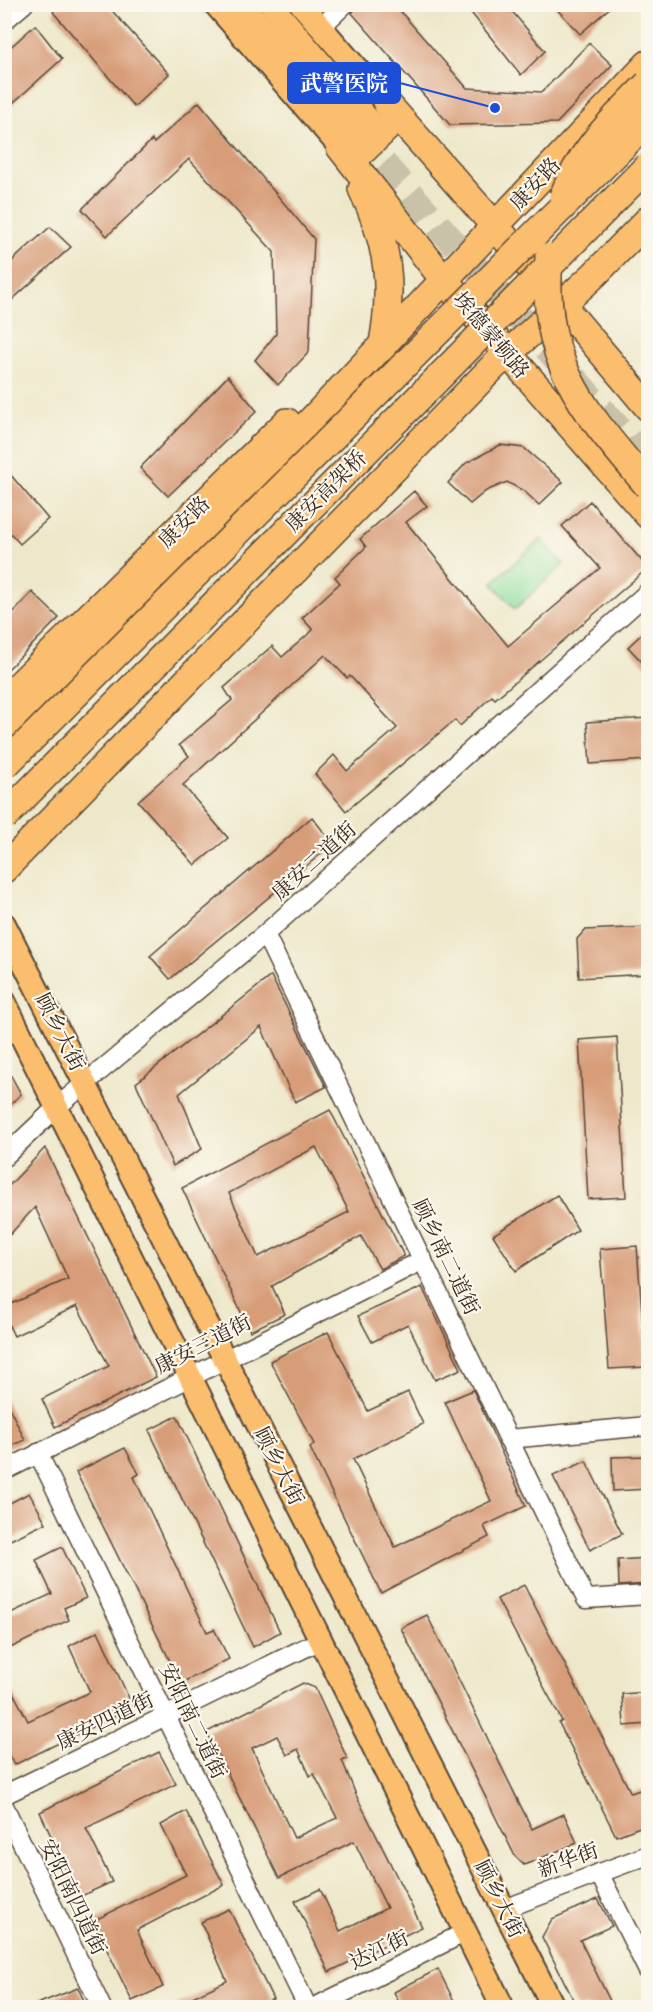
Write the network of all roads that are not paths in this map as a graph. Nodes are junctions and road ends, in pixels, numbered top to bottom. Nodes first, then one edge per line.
1 (24, 4) edge
2 (215, 4) edge
3 (242, 4) edge
4 (271, 4) edge
5 (301, 4) edge
6 (345, 4) edge
7 (4, 21) edge
8 (321, 27) junction
9 (648, 64) edge
10 (648, 84) edge
11 (648, 121) edge
12 (364, 134) junction
13 (648, 166) edge
14 (648, 198) edge
15 (648, 220) edge
16 (495, 226) junction
17 (445, 281) junction
18 (565, 302) junction
19 (378, 352) junction
20 (493, 367) junction
21 (648, 408) edge
22 (648, 486) edge
23 (648, 515) edge
24 (648, 592) edge
25 (4, 700) edge
26 (4, 736) edge
27 (4, 766) edge
28 (4, 817) edge
29 (4, 842) edge
30 (4, 869) edge
31 (4, 924) edge
32 (265, 934) junction
33 (4, 1001) edge
34 (85, 1083) junction
35 (58, 1106) junction
36 (4, 1157) edge
37 (423, 1260) junction
38 (224, 1358) junction
39 (191, 1375) junction
40 (648, 1426) edge
41 (508, 1439) junction
42 (38, 1453) junction
43 (4, 1471) edge
44 (648, 1595) edge
45 (321, 1640) junction
46 (166, 1716) junction
47 (4, 1795) edge
48 (4, 1806) edge
49 (648, 1855) edge
50 (599, 1873) junction
51 (504, 1908) junction
52 (466, 1932) junction
53 (648, 1971) edge
54 (102, 2007) edge
55 (308, 2007) edge
56 (313, 2007) edge
57 (503, 2007) edge
58 (554, 2007) edge

1 - 7 street
2 - 12 main road
3 - 12 main road
4 - 12 main road
5 - 8 main road
6 - 8 street
8 - 12 main road
9 - 16 highway, 康安路
10 - 22 highway, bridge
11 - 27 highway, 康安高架桥, bridge
12 - 16 highway
12 - 17 highway, 埃德蒙顿路
12 - 19 highway
13 - 28 highway, 康安高架桥, bridge
14 - 18 highway
15 - 18 highway
16 - 17 highway, 康安路
16 - 21 highway
17 - 19 highway, 康安路
17 - 23 highway, 埃德蒙顿路
18 - 20 highway
19 - 25 highway, 康安路
19 - 26 highway, 康安路
20 - 29 highway
20 - 30 highway
24 - 32 street, 康安二道街
31 - 34 main road, 顾乡大街
32 - 34 street, 康安二道街
32 - 37 street, 顾乡南二道街
33 - 35 main road, 顾乡大街
34 - 35 street, 康安二道街
34 - 38 main road, 顾乡大街
35 - 36 street, 康安二道街
35 - 39 main road, 顾乡大街
37 - 38 street, 康安三道街
37 - 41 street, 顾乡南二道街
38 - 39 street, 康安三道街
38 - 51 main road, 顾乡大街
39 - 42 street, 康安三道街
39 - 45 main road, 顾乡大街
40 - 41 street
41 - 44 street, 顾乡南二道街
42 - 43 street, 康安三道街
42 - 46 street, 安阳南二道街
45 - 46 street, 康安四道街
45 - 52 main road, 顾乡大街
46 - 47 street, 康安四道街
46 - 55 street, 安阳南二道街
48 - 54 street, 安阳南四道街
49 - 50 street, 新华街
50 - 51 street, 新华街
50 - 53 street
51 - 58 main road, 顾乡大街
52 - 56 street, 达江街
52 - 57 main road, 顾乡大街

